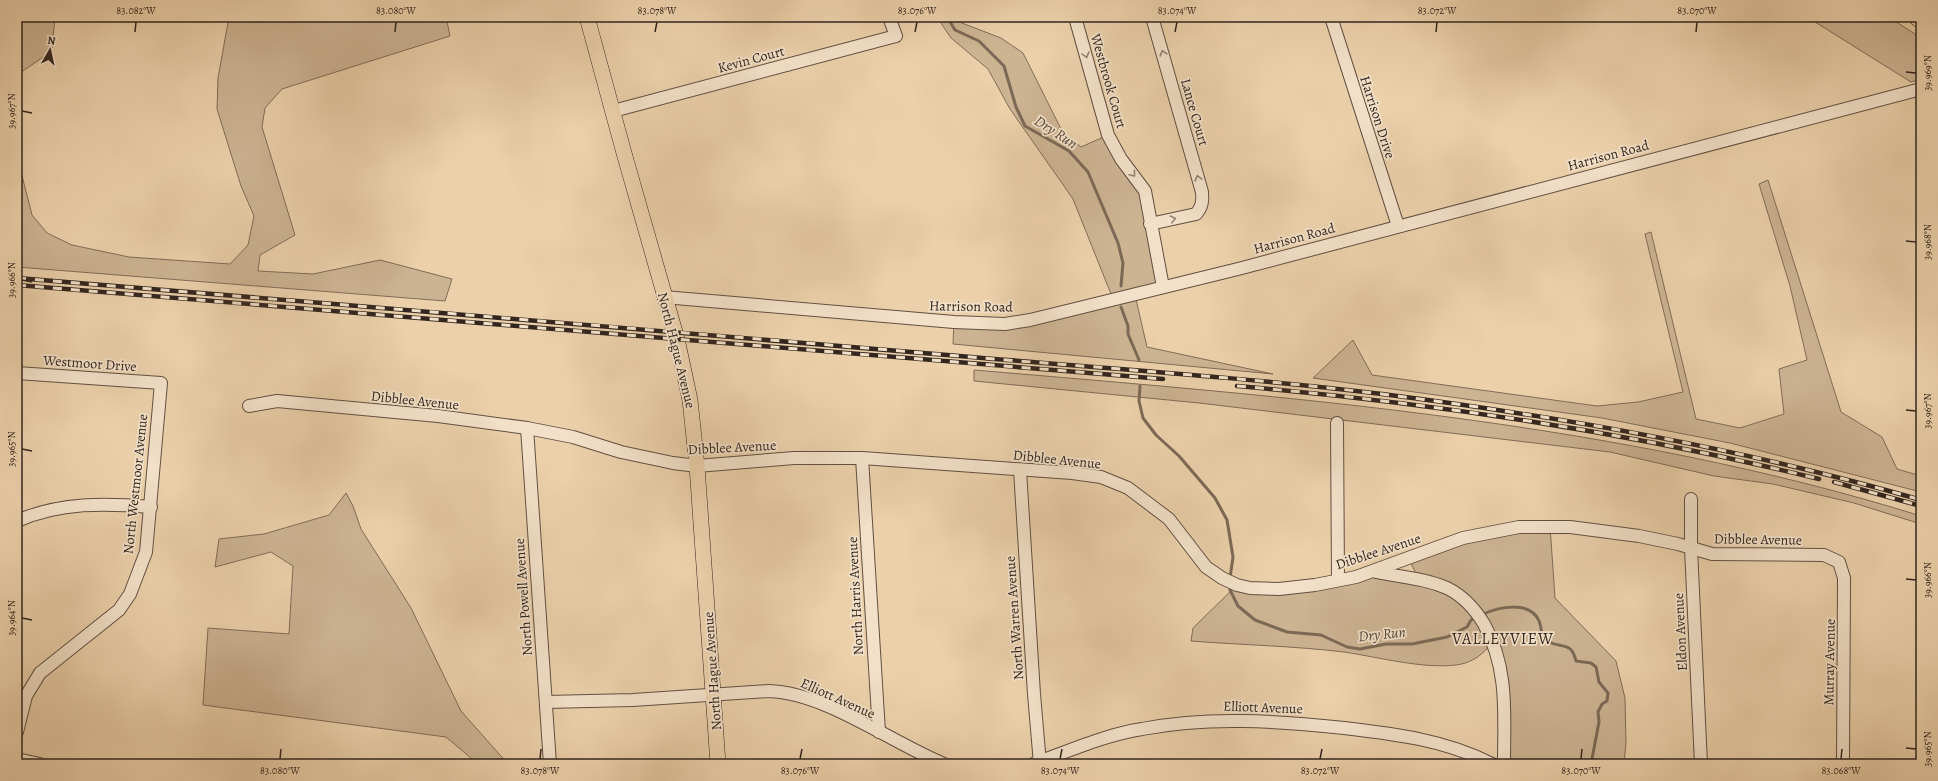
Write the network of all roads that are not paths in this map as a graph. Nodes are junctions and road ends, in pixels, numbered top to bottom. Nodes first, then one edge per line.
1 (587, 17) edge
2 (889, 17) edge
3 (1075, 17) edge
4 (1152, 17) edge
5 (1331, 17) edge
6 (1917, 17) edge
7 (1921, 20) edge
8 (1921, 89) edge
9 (613, 111) junction
10 (1150, 224) junction
11 (1398, 226) junction
12 (1163, 287) junction
13 (664, 297) junction
14 (17, 373) edge
15 (161, 383) joint
16 (248, 406) dead end
17 (1337, 423) dead end
18 (527, 428) junction
19 (862, 458) junction
20 (697, 466) junction
21 (1020, 470) junction
22 (1691, 499) dead end
23 (151, 507) junction
24 (17, 521) edge
25 (1691, 548) junction
26 (1839, 562) joint
27 (1375, 571) junction
28 (1338, 580) junction
29 (714, 694) junction
30 (546, 702) junction
31 (17, 732) edge
32 (879, 732) junction
33 (17, 759) edge
34 (1038, 763) edge
35 (40, 764) edge
36 (550, 764) edge
37 (718, 764) edge
38 (944, 764) edge
39 (1492, 764) edge
40 (1504, 764) edge
41 (1701, 764) edge
42 (1843, 764) edge

1 - 9 main road, North Hague Avenue
2 - 9 street, Kevin Court
3 -> 10 street, Westbrook Court
10 -> 4 street, Lance Court
5 - 11 street, Harrison Drive
6 - 7 highway
8 - 11 street, Harrison Road
9 - 13 main road, North Hague Avenue
10 - 12 street, Westbrook Court
11 - 12 street, Harrison Road
12 - 13 street, Harrison Road
13 - 20 main road, North Hague Avenue
14 - 15 street, Westmoor Drive
15 - 23 street, North Westmoor Avenue
16 - 18 street, Dibblee Avenue
17 - 28 street
18 - 20 street, Dibblee Avenue
18 - 30 street, North Powell Avenue
19 - 20 street, Dibblee Avenue
19 - 21 street, Dibblee Avenue
19 - 32 street, North Harris Avenue
20 - 29 main road, North Hague Avenue
21 - 28 street, Dibblee Avenue
21 - 34 street, North Warren Avenue
22 - 25 street, Eldon Avenue
23 - 24 street
23 - 31 street, North Westmoor Avenue
25 - 26 street, Dibblee Avenue
25 - 27 street, Dibblee Avenue
25 - 41 street, Eldon Avenue
26 - 42 street, Murray Avenue
27 - 28 street, Dibblee Avenue
27 - 40 street
29 - 30 street, Elliott Avenue
29 - 32 street, Elliott Avenue
29 - 37 main road, North Hague Avenue
30 - 36 street, North Powell Avenue
32 - 38 street, Elliott Avenue
33 - 35 street
34 - 39 street, Elliott Avenue

